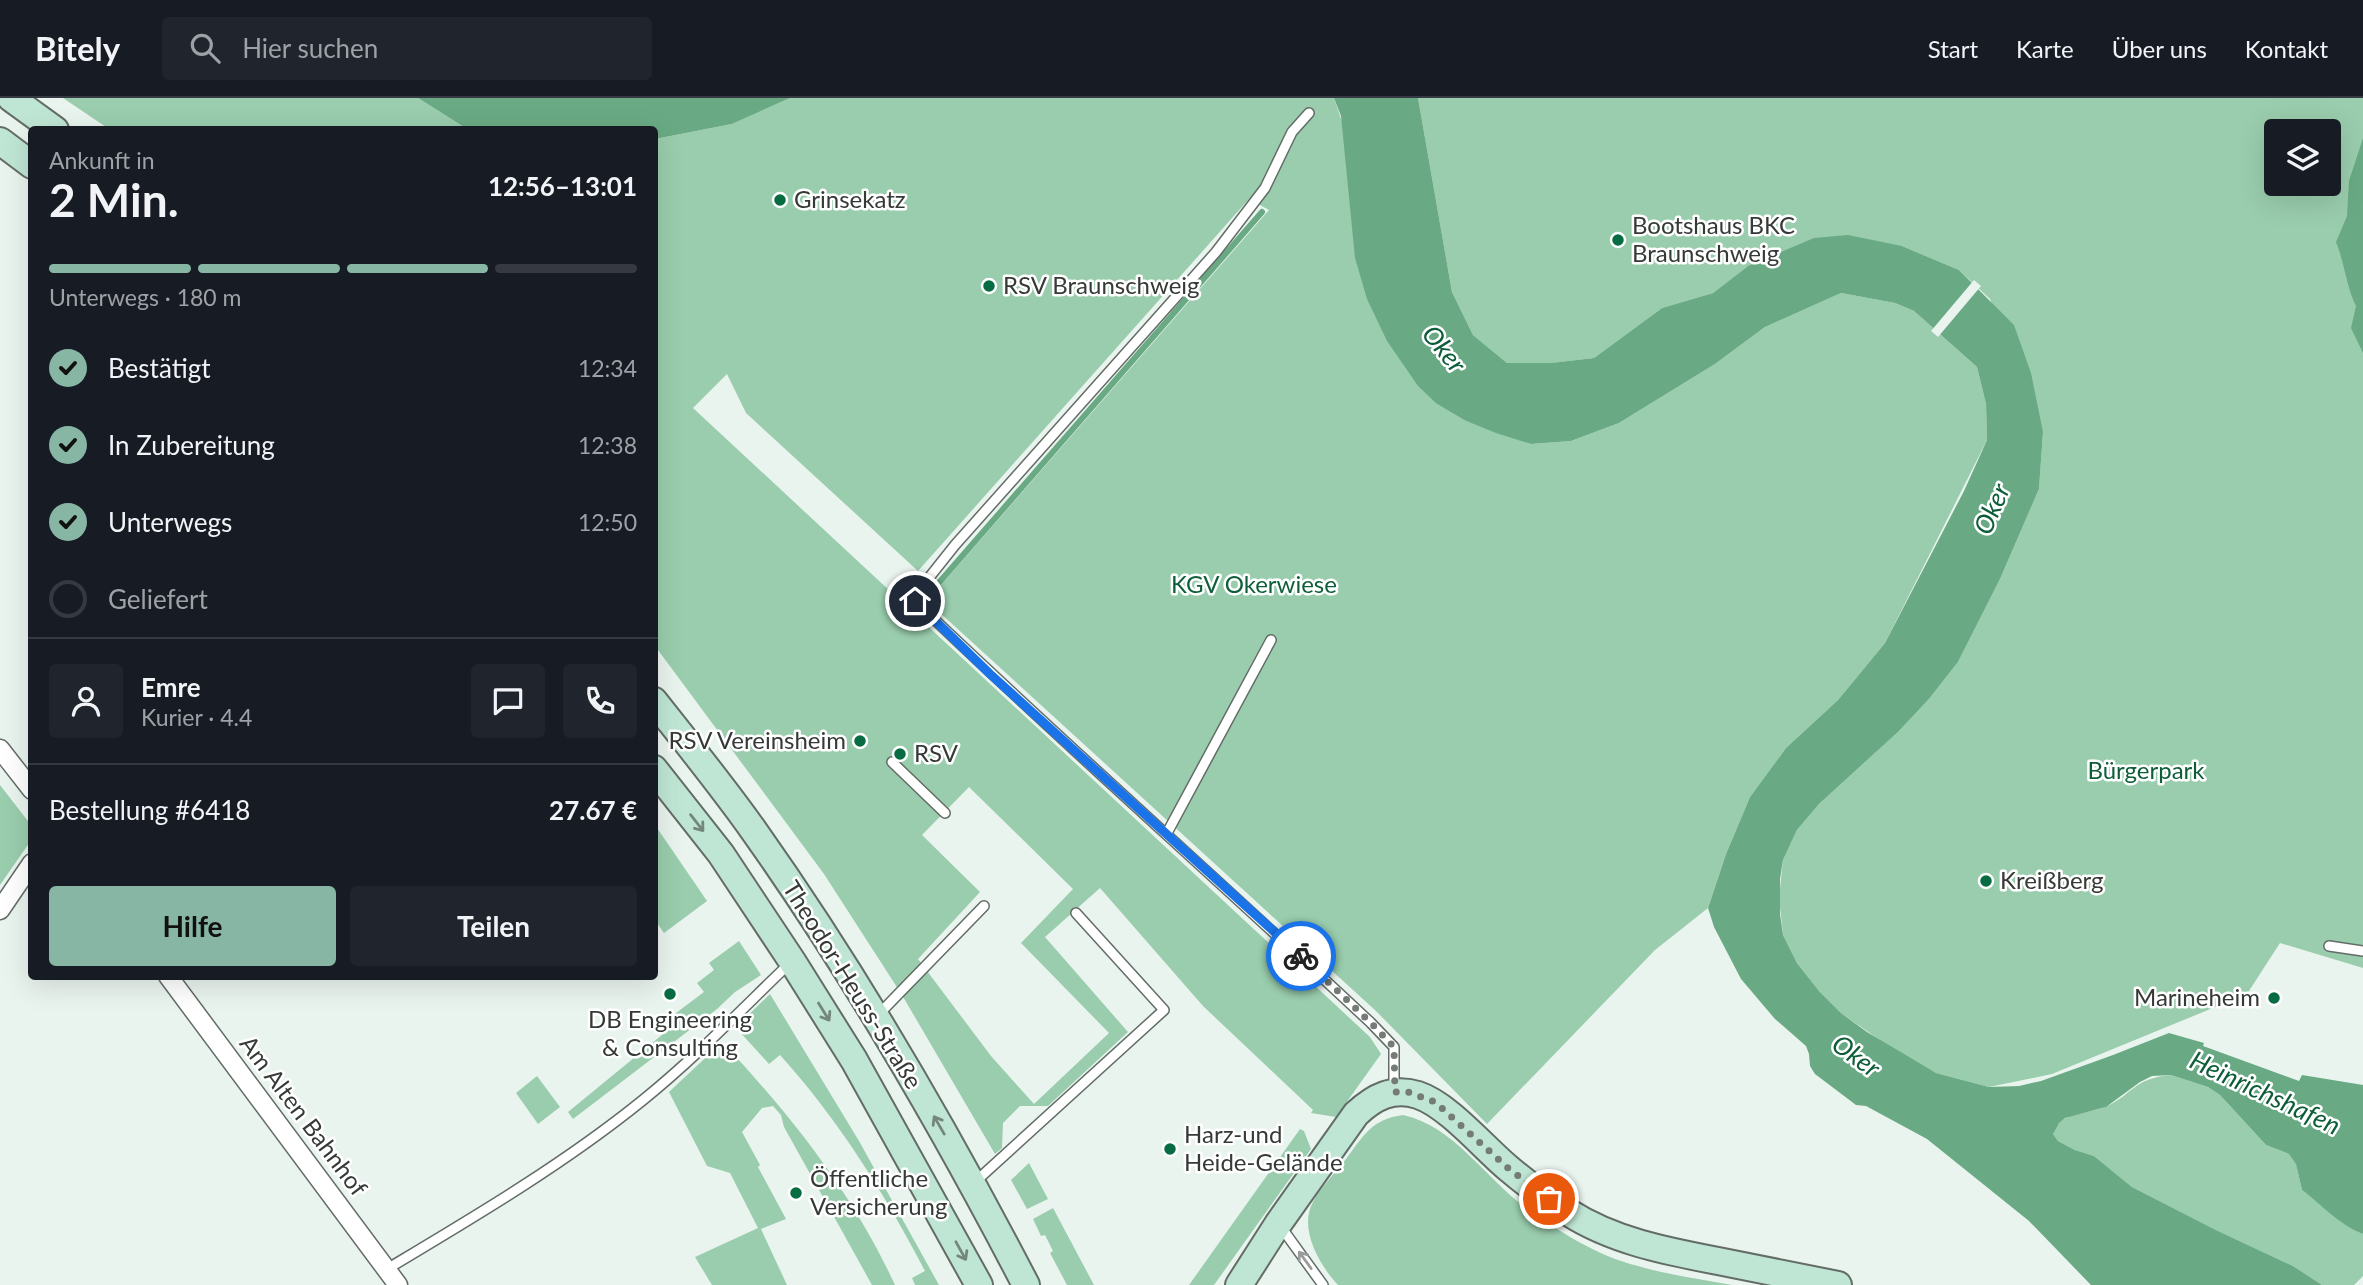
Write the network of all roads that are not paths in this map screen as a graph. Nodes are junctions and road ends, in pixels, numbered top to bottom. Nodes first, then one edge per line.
1 (11, 98) edge
2 (1309, 113) dead end
3 (50, 126) edge
4 (0, 141) edge
5 (28, 162) edge
6 (1272, 640) dead end
7 (658, 706) edge
8 (0, 749) edge
9 (892, 762) dead end
10 (658, 774) edge
11 (28, 785) edge
12 (945, 813) dead end
13 (1167, 833) junction
14 (28, 869) edge
15 (984, 906) dead end
16 (0, 910) edge
17 (1076, 913) dead end
18 (2329, 946) dead end
19 (2363, 951) edge
20 (792, 961) junction
21 (171, 980) edge
22 (876, 1017) junction
23 (1395, 1092) junction
24 (973, 1184) junction
25 (1278, 1224) junction
26 (387, 1269) junction
27 (398, 1285) edge
28 (979, 1285) edge
29 (1026, 1285) edge
30 (1239, 1285) edge
31 (1323, 1285) edge
32 (1838, 1285) edge

1 - 3 main road
2 - 13 lane
4 - 5 main road
6 - 13 lane
7 - 22 main road, Theodor-Heuss-Straße
8 - 11 street
9 - 12 lane
10 -> 20 main road, Theodor-Heuss-Straße
13 - 23 lane
14 - 16 street
15 - 22 lane
17 - 24 lane
18 - 19 lane
20 - 26 lane
20 -> 28 main road, Theodor-Heuss-Straße
21 - 26 street, Am Alten Bahnhof
24 -> 22 main road, Theodor-Heuss-Straße
23 - 25 main road
23 - 32 main road
24 - 29 main road, Theodor-Heuss-Straße
25 - 30 main road
31 -> 25 lane
26 - 27 street, Am Alten Bahnhof

